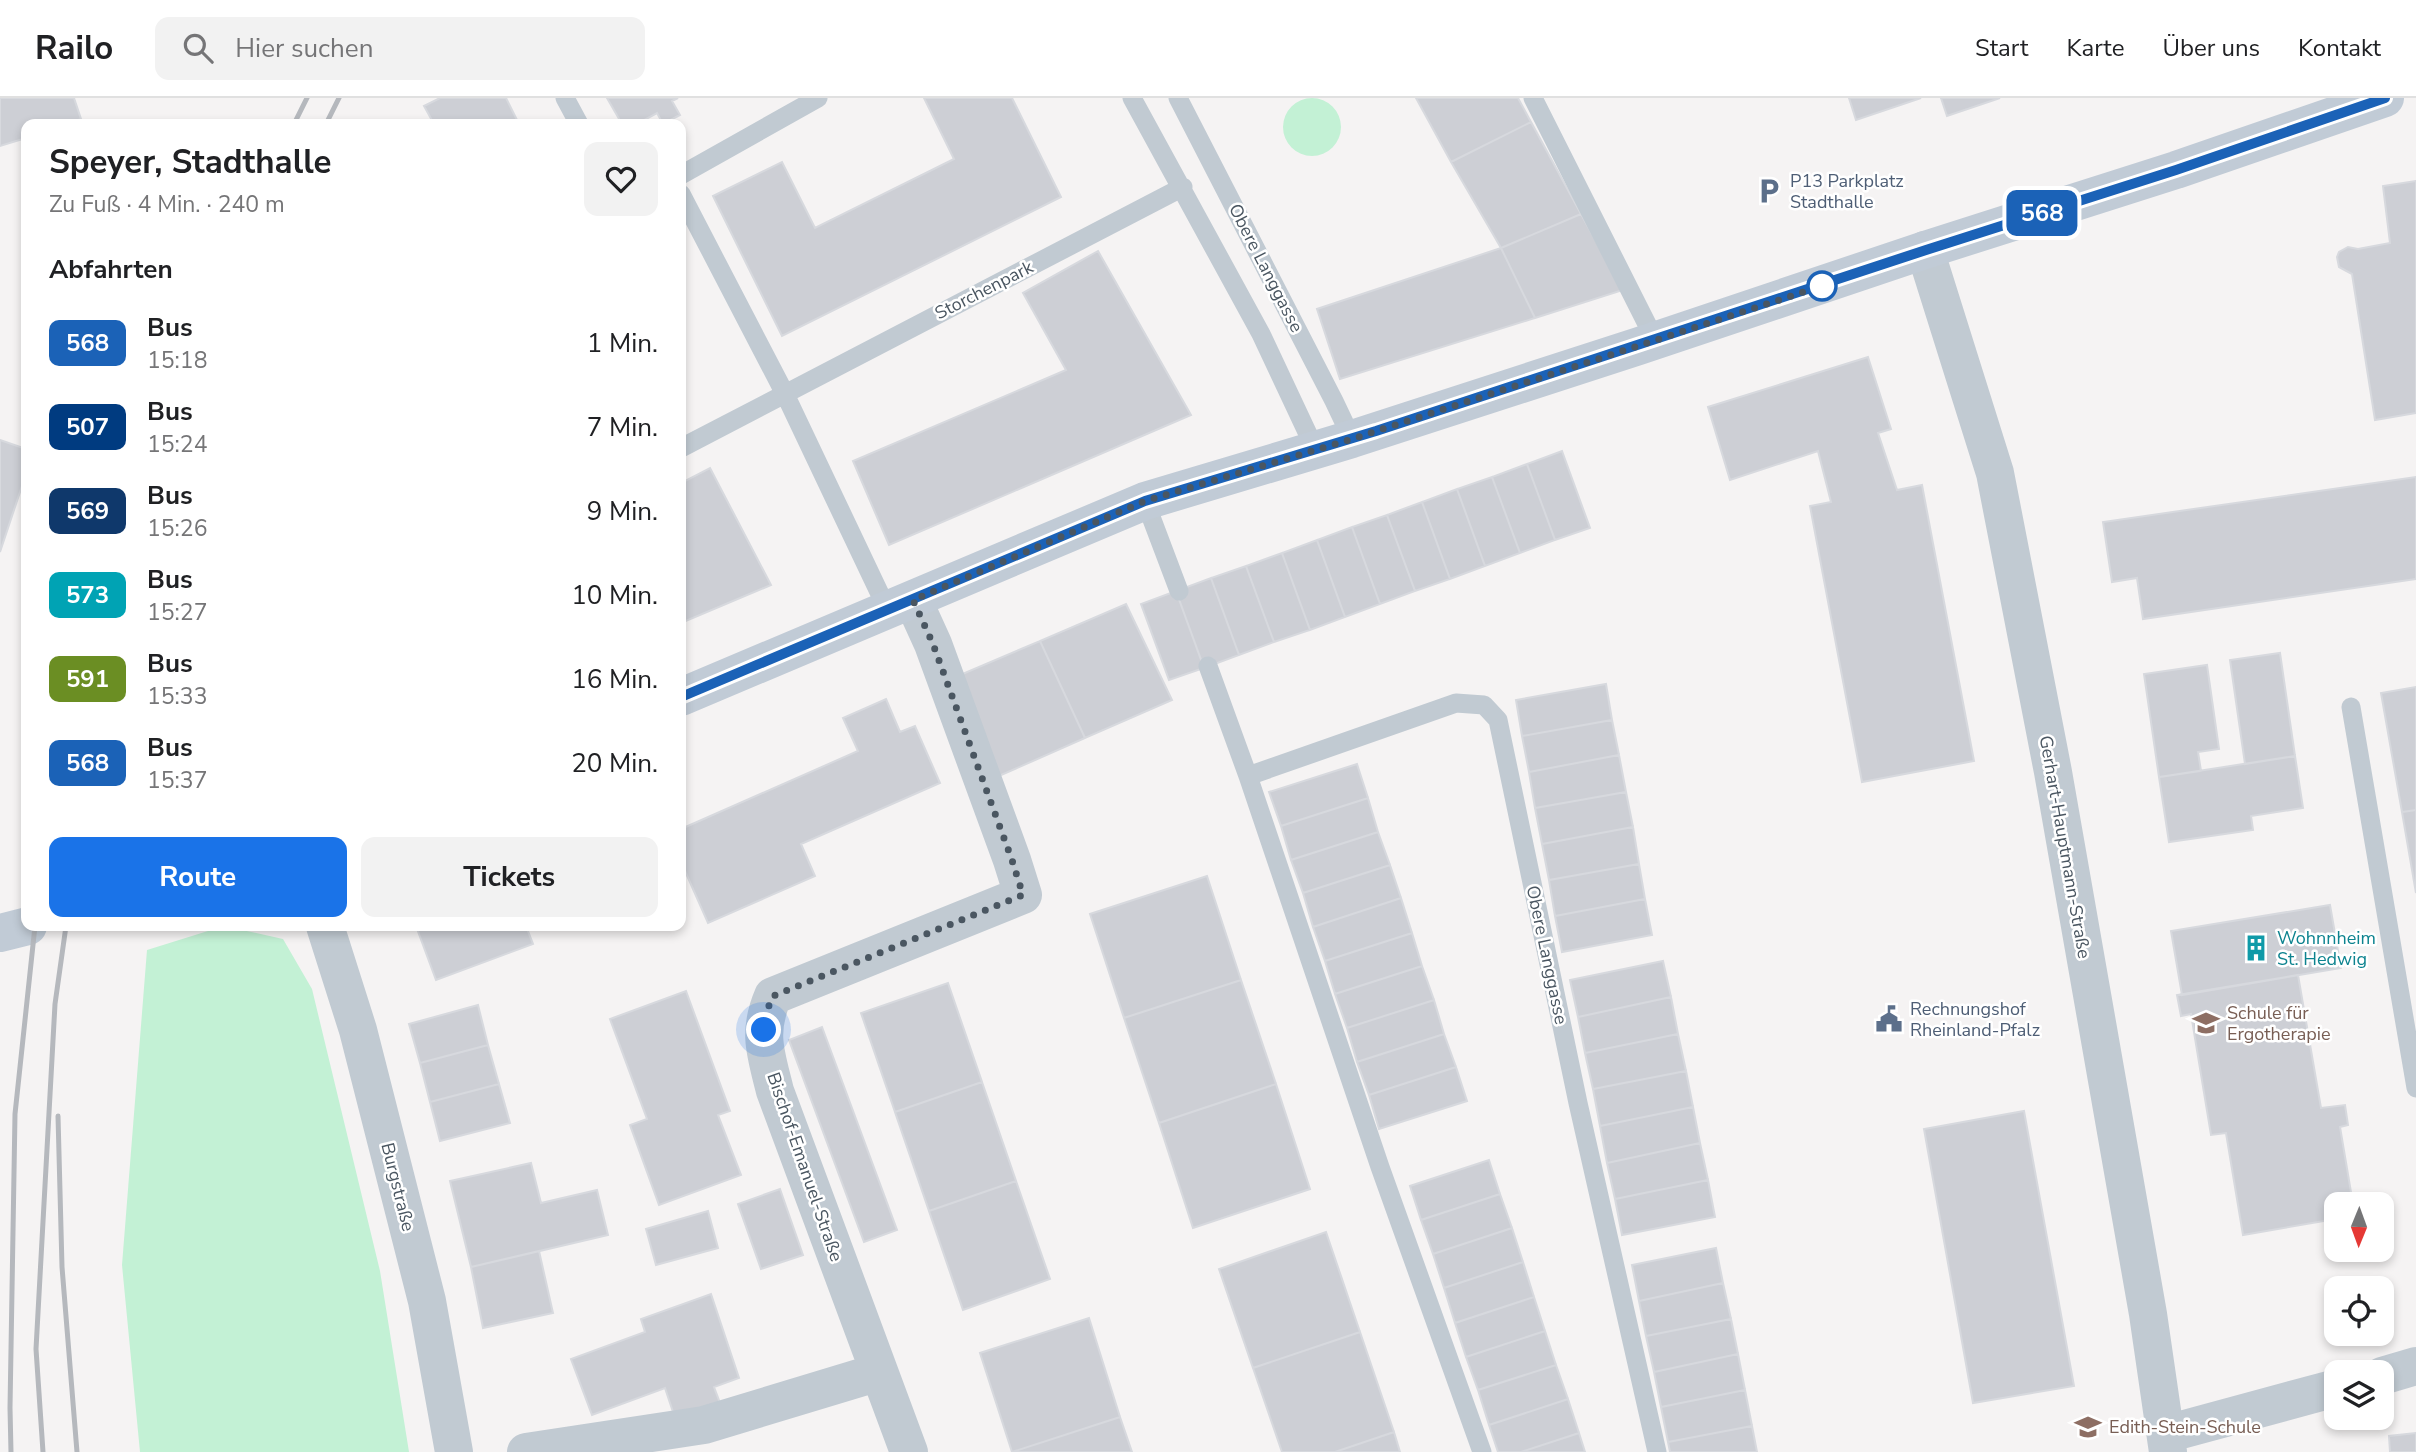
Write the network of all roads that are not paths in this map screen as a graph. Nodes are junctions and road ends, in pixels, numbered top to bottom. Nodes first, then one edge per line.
1 (565, 98) edge
2 (818, 98) edge
3 (1132, 98) edge
4 (1178, 98) edge
5 (1533, 98) edge
6 (2385, 98) edge
7 (576, 119) edge
8 (686, 172) edge
9 (1183, 187) junction
10 (686, 204) edge
11 (1926, 250) junction
12 (1655, 340) junction
13 (785, 394) junction
14 (1352, 439) junction
15 (686, 445) edge
16 (1315, 449) junction
17 (1145, 501) junction
18 (1179, 591) dead end
19 (900, 605) junction
20 (1208, 666) dead end
21 (686, 695) edge
22 (2351, 707) dead end
23 (1248, 776) junction
24 (21, 928) edge
25 (327, 931) edge
26 (0, 933) edge
27 (2416, 1088) edge
28 (2416, 1366) edge
29 (878, 1372) junction
30 (2394, 1372) edge
31 (2324, 1392) edge
32 (2167, 1443) edge
33 (454, 1452) edge
34 (526, 1452) edge
35 (909, 1452) edge
36 (1482, 1452) edge
37 (1657, 1452) edge

1 - 7 lane
2 - 8 lane
3 - 9 lane
4 - 14 lane, Obere Langgasse
5 - 12 lane
6 - 11 main road
9 - 13 lane, Storchenpark
9 - 16 lane
10 - 13 lane
11 - 12 main road
11 - 32 street, Gerhart-Hauptmann-Straße
12 - 14 main road
13 - 15 lane, Storchenpark
13 - 19 lane
14 - 16 main road
16 - 17 main road
17 - 18 lane
17 - 19 main road
19 - 21 main road
19 - 29 street, Bischof-Emanuel-Straße
20 - 23 lane
22 - 27 lane
23 - 36 lane
23 - 37 lane, Obere Langgasse
24 - 26 main road
25 - 33 street, Burgstraße
28 - 30 street
29 - 34 street
29 - 35 street, Bischof-Emanuel-Straße
31 - 32 street

